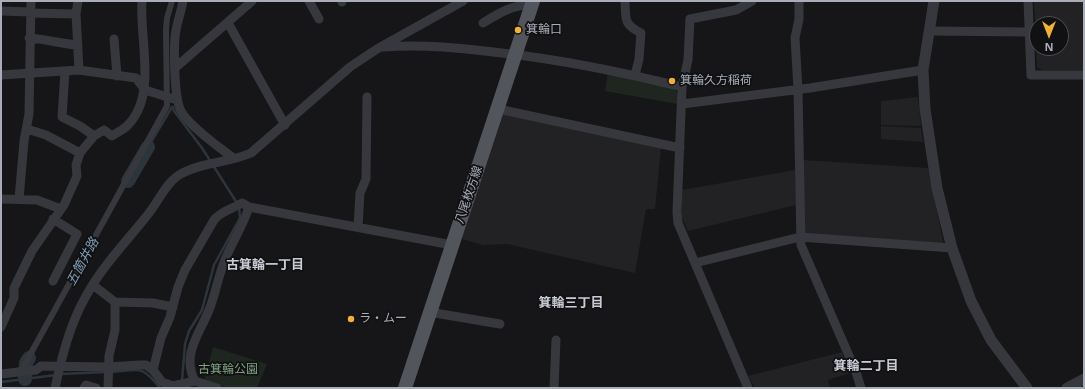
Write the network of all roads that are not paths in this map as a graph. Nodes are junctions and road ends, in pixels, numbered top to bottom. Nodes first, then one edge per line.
1 (31, 1) edge
2 (78, 1) edge
3 (142, 1) edge
4 (172, 1) edge
5 (183, 1) edge
6 (252, 1) edge
7 (309, 1) edge
8 (463, 1) edge
9 (625, 1) edge
10 (752, 1) edge
11 (798, 1) edge
12 (934, 1) edge
13 (1028, 1) edge
14 (532, 3) edge
15 (452, 4) edge
16 (1, 12) edge
17 (29, 12) junction
18 (76, 14) junction
19 (319, 20) dead end
20 (228, 23) junction
21 (482, 23) dead end
22 (930, 31) junction
23 (1029, 32) joint
24 (29, 38) junction
25 (114, 38) dead end
26 (78, 44) junction
27 (379, 48) junction
28 (516, 54) junction
29 (1030, 56) edge
30 (175, 68) junction
31 (79, 70) junction
32 (923, 70) junction
33 (65, 71) junction
34 (28, 74) junction
35 (1, 75) edge
36 (635, 75) junction
37 (1084, 75) edge
38 (117, 76) junction
39 (682, 87) junction
40 (798, 89) junction
41 (145, 90) junction
42 (367, 97) dead end
43 (173, 98) junction
44 (682, 104) junction
45 (498, 109) junction
46 (285, 125) junction
47 (27, 129) junction
48 (94, 136) junction
49 (680, 148) junction
50 (80, 153) junction
51 (234, 158) junction
52 (1, 198) edge
53 (19, 199) junction
54 (249, 207) junction
55 (61, 209) junction
56 (53, 219) junction
57 (358, 228) junction
58 (800, 237) junction
59 (452, 245) junction
60 (952, 248) junction
61 (695, 263) junction
62 (53, 282) dead end
63 (93, 284) junction
64 (115, 302) junction
65 (173, 307) junction
66 (429, 312) junction
67 (500, 324) dead end
68 (1, 327) edge
69 (556, 340) dead end
70 (61, 366) junction
71 (109, 367) junction
72 (153, 370) junction
73 (23, 372) junction
74 (1, 374) edge
75 (1084, 379) edge
76 (195, 381) junction
77 (57, 387) edge
78 (172, 387) edge
79 (84, 388) edge
80 (96, 388) edge
81 (108, 388) edge
82 (217, 388) edge
83 (405, 388) edge
84 (554, 388) edge
85 (748, 388) edge
86 (861, 388) edge
87 (1027, 388) edge
88 (1067, 388) edge

1 - 17 street
2 - 18 street
3 - 41 street
4 - 43 street
5 - 30 street
6 - 20 street
7 - 19 street
8 - 15 street
9 - 36 street
10 - 39 street
11 - 40 street
12 - 22 street
13 - 23 street
14 - 21 street
14 - 28 main road, 八尾枚方線
15 - 27 street
16 - 17 street
17 - 18 street
17 - 24 street
18 - 26 street
20 - 30 street
20 - 46 street
22 - 23 street
22 - 32 street
24 - 26 street
24 - 34 street
25 - 38 street
26 - 31 street
27 - 28 street
27 - 46 street
28 - 36 street
28 - 45 main road, 八尾枚方線
29 - 37 street
30 - 43 street
31 - 33 street
31 - 38 street
32 - 40 street
32 - 60 street
33 - 34 street
33 - 48 street
34 - 35 street
34 - 47 street
36 - 39 street
38 - 41 street
39 - 44 street
40 - 44 street
40 - 58 street
41 - 43 street
41 - 48 street
42 - 57 street
43 - 51 street
43 - 73 street
44 - 49 street
45 - 49 street
45 - 59 main road, 八尾枚方線
46 - 51 street
47 - 50 street
47 - 53 street
48 - 50 street
49 - 61 street
50 - 55 street
51 - 63 street
52 - 53 street
53 - 55 street
54 - 57 street
54 - 65 street
54 - 76 street
55 - 56 street
56 - 62 street
56 - 68 street
57 - 59 street
58 - 60 street
58 - 61 street
58 - 86 street
59 - 66 main road, 八尾枚方線
60 - 87 street
61 - 85 street
63 - 64 street
63 - 70 street
64 - 65 street
64 - 71 street
65 - 72 street
66 - 67 street
66 - 83 main road, 八尾枚方線
69 - 84 street
70 - 71 street
70 - 73 street
70 - 77 street
71 - 72 street
71 - 81 street
72 - 78 street
73 - 74 street
75 - 88 street
76 - 78 street
76 - 82 street
79 - 80 street

